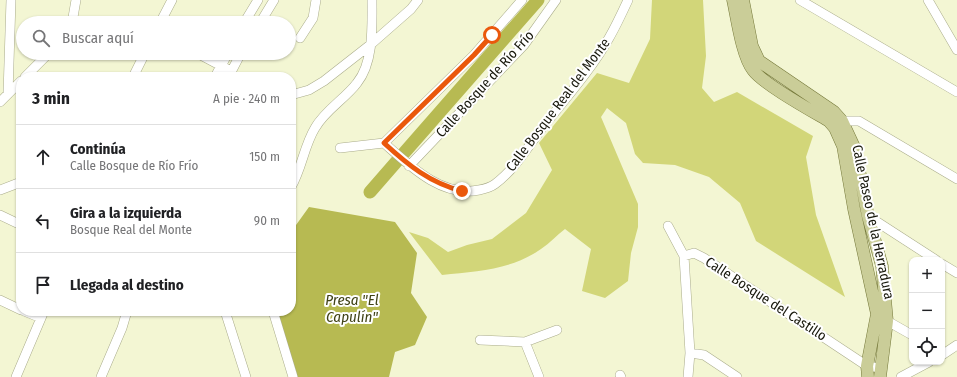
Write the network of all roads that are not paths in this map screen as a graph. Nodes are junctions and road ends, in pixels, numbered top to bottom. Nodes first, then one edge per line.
1 (11, 0) edge
2 (76, 0) edge
3 (172, 0) edge
4 (258, 0) edge
5 (274, 0) edge
6 (316, 0) edge
7 (372, 0) edge
8 (418, 0) edge
9 (522, 0) edge
10 (556, 0) edge
11 (628, 0) edge
12 (733, 0) edge
13 (743, 0) edge
14 (800, 0) edge
15 (928, 0) edge
16 (74, 16) edge
17 (164, 16) edge
18 (248, 16) edge
19 (264, 16) edge
20 (300, 38) dead end
21 (370, 45) junction
22 (957, 50) edge
23 (42, 60) edge
24 (142, 60) edge
25 (210, 60) edge
26 (224, 60) edge
27 (237, 60) edge
28 (221, 66) junction
29 (30, 72) edge
30 (136, 72) edge
31 (218, 72) edge
32 (228, 72) edge
33 (231, 72) edge
34 (16, 86) edge
35 (957, 92) edge
36 (8, 94) junction
37 (296, 94) edge
38 (0, 102) edge
39 (842, 120) junction
40 (384, 143) junction
41 (340, 148) dead end
42 (410, 166) junction
43 (296, 179) edge
44 (957, 179) edge
45 (16, 184) edge
46 (0, 190) edge
47 (0, 215) edge
48 (868, 216) junction
49 (16, 223) edge
50 (668, 226) dead end
51 (684, 256) junction
52 (931, 257) edge
53 (945, 266) edge
54 (957, 273) edge
55 (0, 300) edge
56 (16, 308) edge
57 (876, 314) junction
58 (42, 316) edge
59 (126, 316) edge
60 (227, 316) edge
61 (275, 316) edge
62 (887, 321) junction
63 (557, 330) dead end
64 (909, 333) edge
65 (480, 340) dead end
66 (525, 342) junction
67 (957, 345) edge
68 (690, 353) junction
69 (945, 353) edge
70 (923, 365) edge
71 (868, 372) edge
72 (880, 372) edge
73 (16, 377) edge
74 (101, 377) edge
75 (246, 377) edge
76 (293, 377) edge
77 (539, 377) edge
78 (688, 377) edge
79 (737, 377) edge
80 (901, 377) edge

1 - 36 street
2 - 16 street
3 - 17 street
4 - 18 street
5 - 19 street
6 - 20 street
7 - 21 street
8 - 21 street
9 - 40 street, Calle Bosque de Río Frío
10 - 42 street, Calle Bosque de Río Frío
11 - 42 street, Calle Bosque Real del Monte
12 - 57 main road, Calle Paseo de la Herradura
13 - 39 main road, Calle Paseo de la Herradura
14 - 35 street
15 - 22 street
21 - 37 street
21 - 43 street
23 - 29 street
24 - 30 street
25 - 28 street
26 - 28 street
27 - 33 street
28 - 31 street
28 - 32 street
34 - 36 street
36 - 38 street
39 - 44 street
39 - 48 main road, Calle Paseo de la Herradura
40 - 41 street
40 - 42 street
45 - 46 street
47 - 49 street
48 - 52 street
48 - 62 main road, Calle Paseo de la Herradura
50 - 51 street
51 - 68 street, Calle Bosque del Castillo
51 - 71 street, Calle Bosque del Castillo
53 - 54 street
55 - 56 street
57 - 62 street
57 - 71 main road, Calle Paseo de la Herradura
58 - 73 street
59 - 74 street
60 - 75 street
61 - 76 street
62 - 64 street
62 - 72 main road, Calle Paseo de la Herradura
63 - 66 street
65 - 66 street
66 - 77 street
67 - 69 street
68 - 78 street, Calle Bosque del Castillo
68 - 79 street
70 - 80 street
71 - 72 street

